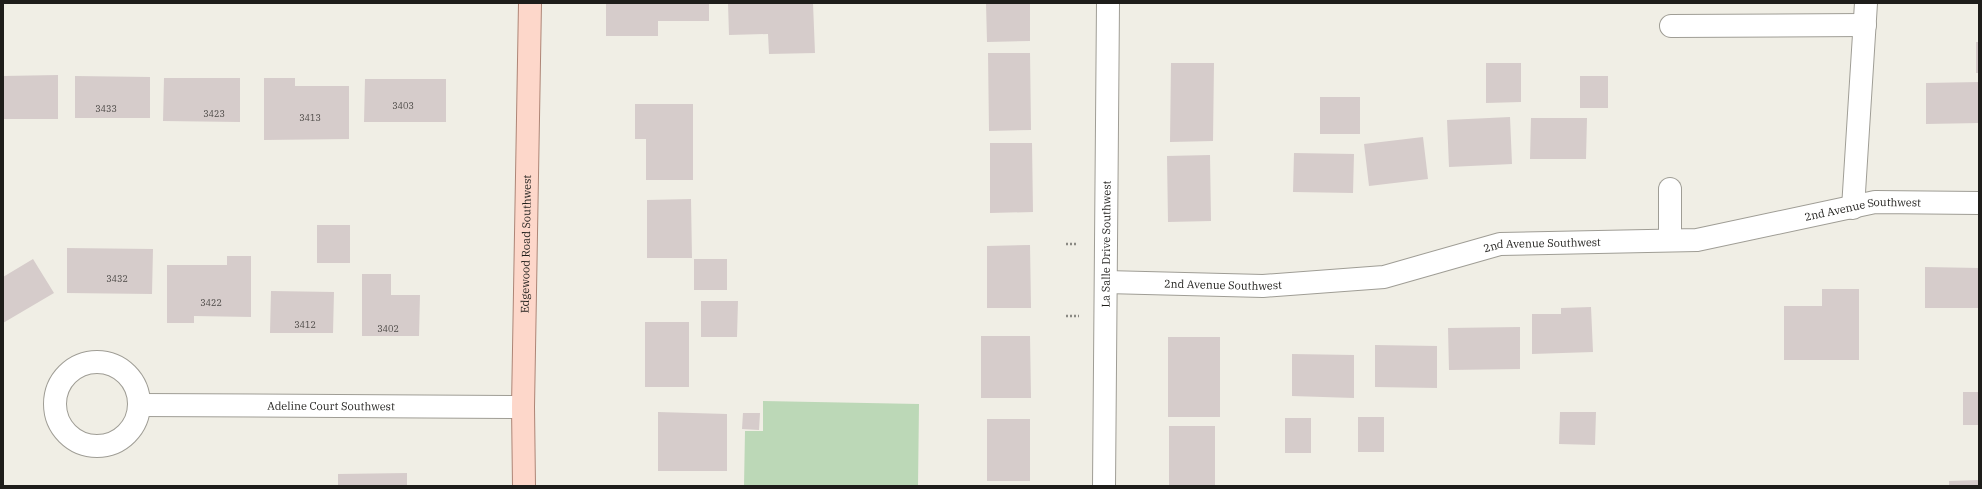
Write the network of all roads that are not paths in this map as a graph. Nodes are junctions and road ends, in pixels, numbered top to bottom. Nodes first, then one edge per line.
1 (530, 3) edge
2 (1108, 3) edge
3 (1866, 3) edge
4 (1865, 25) junction
5 (1671, 26) dead end
6 (1670, 189) dead end
7 (1979, 203) edge
8 (1853, 208) junction
9 (1670, 240) junction
10 (1106, 282) junction
11 (140, 405) dead end
12 (523, 407) junction
13 (524, 486) edge
14 (1104, 486) edge

1 - 12 main road, Edgewood Road Southwest
2 - 10 street, La Salle Drive Southwest
3 - 4 street
4 - 5 street
4 - 8 street
6 - 9 street
7 - 8 street, 2nd Avenue Southwest
8 - 9 street, 2nd Avenue Southwest
9 - 10 street, 2nd Avenue Southwest
10 - 14 street, La Salle Drive Southwest
11 - 12 street, Adeline Court Southwest
12 - 13 main road, Edgewood Road Southwest

